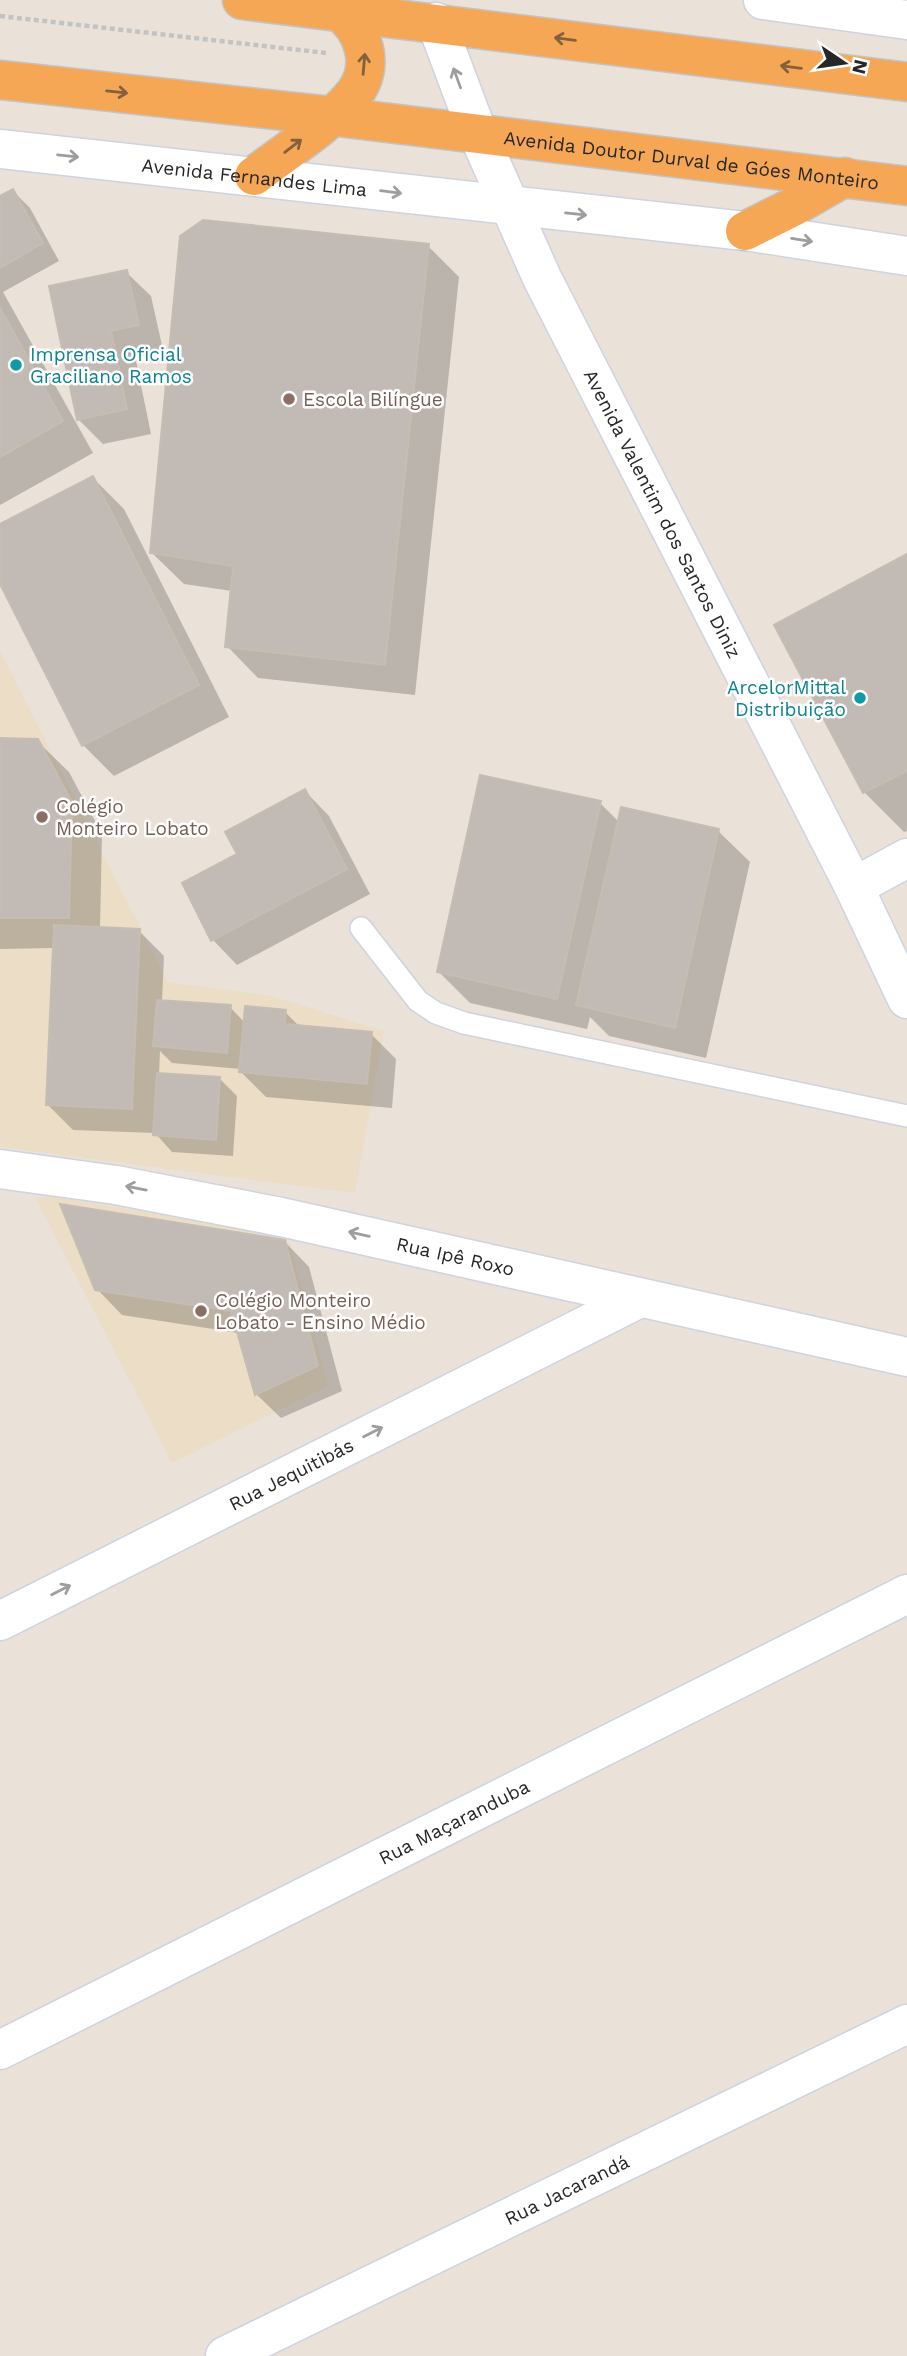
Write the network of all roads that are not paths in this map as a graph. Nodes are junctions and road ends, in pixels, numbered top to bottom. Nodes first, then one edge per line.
1 (242, 0) edge
2 (762, 0) edge
3 (337, 10) junction
4 (907, 20) edge
5 (436, 22) junction
6 (0, 80) edge
7 (907, 82) edge
8 (331, 116) junction
9 (478, 134) junction
10 (0, 149) edge
11 (254, 176) junction
12 (845, 177) junction
13 (907, 186) edge
14 (509, 207) junction
15 (745, 231) junction
16 (907, 256) edge
17 (907, 858) edge
18 (854, 887) junction
19 (361, 928) dead end
20 (907, 999) edge
21 (907, 1116) edge
22 (0, 1169) edge
23 (586, 1285) junction
24 (640, 1298) junction
25 (579, 1328) junction
26 (907, 1357) edge
27 (907, 1594) edge
28 (0, 1621) edge
29 (907, 2024) edge
30 (0, 2050) edge
31 (225, 2356) edge

1 - 3 highway
2 - 4 street
3 - 5 highway
8 -> 3 highway
7 -> 5 highway
9 -> 5 street, Avenida Valentim dos Santos Diniz
6 -> 8 highway
8 - 9 highway
11 -> 8 highway
9 - 12 highway, Avenida Doutor Durval de Góes Monteiro
9 - 14 street, Avenida Valentim dos Santos Diniz
10 -> 11 street, Avenida Fernandes Lima
11 -> 14 street, Avenida Fernandes Lima
12 - 13 highway, Avenida Doutor Durval de Góes Monteiro
12 - 15 highway
14 -> 15 street
14 - 18 street, Avenida Valentim dos Santos Diniz
15 -> 16 street
17 - 18 street
18 - 20 street, Avenida Valentim dos Santos Diniz
19 - 21 lane
23 -> 22 street, Rua Ipê Roxo
23 - 24 street, Rua Ipê Roxo
23 - 25 street
24 - 25 street, Rua Jequitibás
24 - 26 street, Rua Ipê Roxo
28 -> 25 street, Rua Jequitibás
27 - 30 street, Rua Maçaranduba
29 - 31 street, Rua Jacarandá

